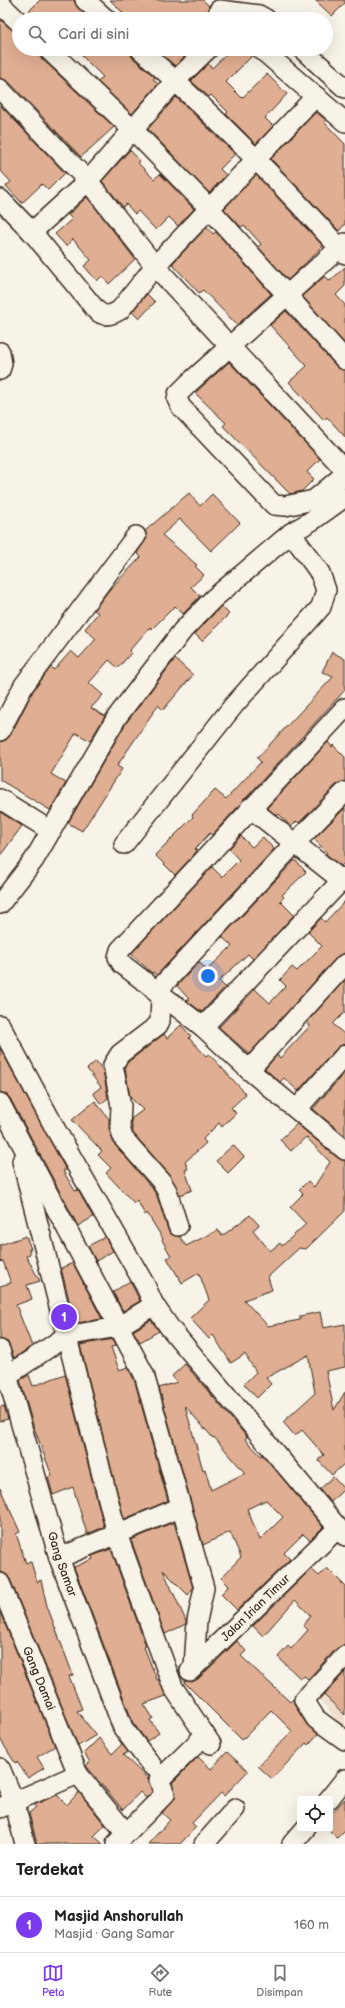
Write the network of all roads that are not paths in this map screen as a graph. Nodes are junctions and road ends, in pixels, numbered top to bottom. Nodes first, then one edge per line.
1 (85, 0) edge
2 (0, 4) edge
3 (220, 10) edge
4 (98, 12) edge
5 (244, 12) edge
6 (12, 15) edge
7 (55, 56) edge
8 (148, 56) edge
9 (201, 56) edge
10 (268, 56) edge
11 (310, 56) edge
12 (175, 81) junction
13 (345, 88) edge
14 (0, 89) edge
15 (316, 96) junction
16 (345, 122) edge
17 (133, 130) junction
18 (256, 160) junction
19 (88, 181) junction
20 (0, 199) edge
21 (210, 209) junction
22 (32, 232) junction
23 (343, 248) edge
24 (155, 266) junction
25 (286, 294) junction
26 (230, 346) junction
27 (0, 352) edge
28 (345, 360) edge
29 (0, 370) edge
30 (345, 470) edge
31 (345, 474) edge
32 (345, 497) edge
33 (291, 533) junction
34 (136, 536) dead end
35 (345, 709) edge
36 (0, 731) edge
37 (345, 792) edge
38 (0, 799) edge
39 (250, 808) junction
40 (51, 831) junction
41 (124, 844) dead end
42 (294, 844) junction
43 (344, 880) edge
44 (0, 904) edge
45 (345, 964) edge
46 (158, 994) junction
47 (0, 1026) edge
48 (203, 1027) junction
49 (345, 1055) edge
50 (249, 1070) junction
51 (0, 1103) edge
52 (297, 1109) junction
53 (15, 1133) junction
54 (343, 1146) edge
55 (178, 1226) dead end
56 (154, 1305) junction
57 (118, 1327) junction
58 (66, 1336) junction
59 (0, 1350) edge
60 (4, 1377) edge
61 (181, 1507) junction
62 (341, 1532) edge
63 (117, 1534) junction
64 (59, 1558) junction
65 (0, 1583) edge
66 (345, 1656) edge
67 (194, 1667) junction
68 (173, 1687) junction
69 (345, 1740) edge
70 (152, 1766) dead end
71 (0, 1768) edge
72 (78, 1774) junction
73 (345, 1779) edge
74 (331, 1796) edge
75 (7, 1804) edge
76 (234, 1809) dead end
77 (121, 1839) edge
78 (25, 1844) edge
79 (204, 1844) edge

1 - 4 street
2 - 6 street
3 - 5 street
7 - 17 street
8 - 12 street
9 - 12 street
10 - 15 street
11 - 13 street
12 - 17 street
12 - 18 street
14 - 19 street
15 - 16 street
15 - 18 street
17 - 19 street
17 - 21 street
18 - 21 street
18 - 23 street
19 - 22 street
19 - 24 street
20 - 22 street
21 - 24 street
21 - 25 street
22 - 24 street
23 - 25 street
24 - 26 street
25 - 26 street
25 - 28 street
26 - 30 street
26 - 31 street
27 - 29 street
32 - 33 street
33 - 40 street
33 - 41 street
34 - 36 street
35 - 39 street
37 - 42 street
38 - 40 street
39 - 42 street
39 - 46 street
40 - 44 street
42 - 43 street
42 - 46 street
43 - 48 street
45 - 50 street
46 - 48 street
46 - 55 street
47 - 56 street
48 - 50 street
49 - 52 street
50 - 52 street
51 - 53 street
52 - 54 street
53 - 57 street
53 - 58 street
56 - 57 street
56 - 62 street
57 - 58 street
57 - 61 street
58 - 60 street
58 - 63 street
59 - 60 street, Gang Samar
60 - 64 street, Gang Samar
61 - 63 street
61 - 67 street
62 - 67 street, Jalan Irian Timur
63 - 64 street
63 - 68 street
64 - 70 street, Gang Samar
65 - 72 street, Gang Damai
66 - 69 street
67 - 68 street, Jalan Irian Timur
68 - 77 street
71 - 75 street
72 - 75 street
72 - 77 street, Gang Damai
73 - 74 street
75 - 78 street
76 - 79 street

